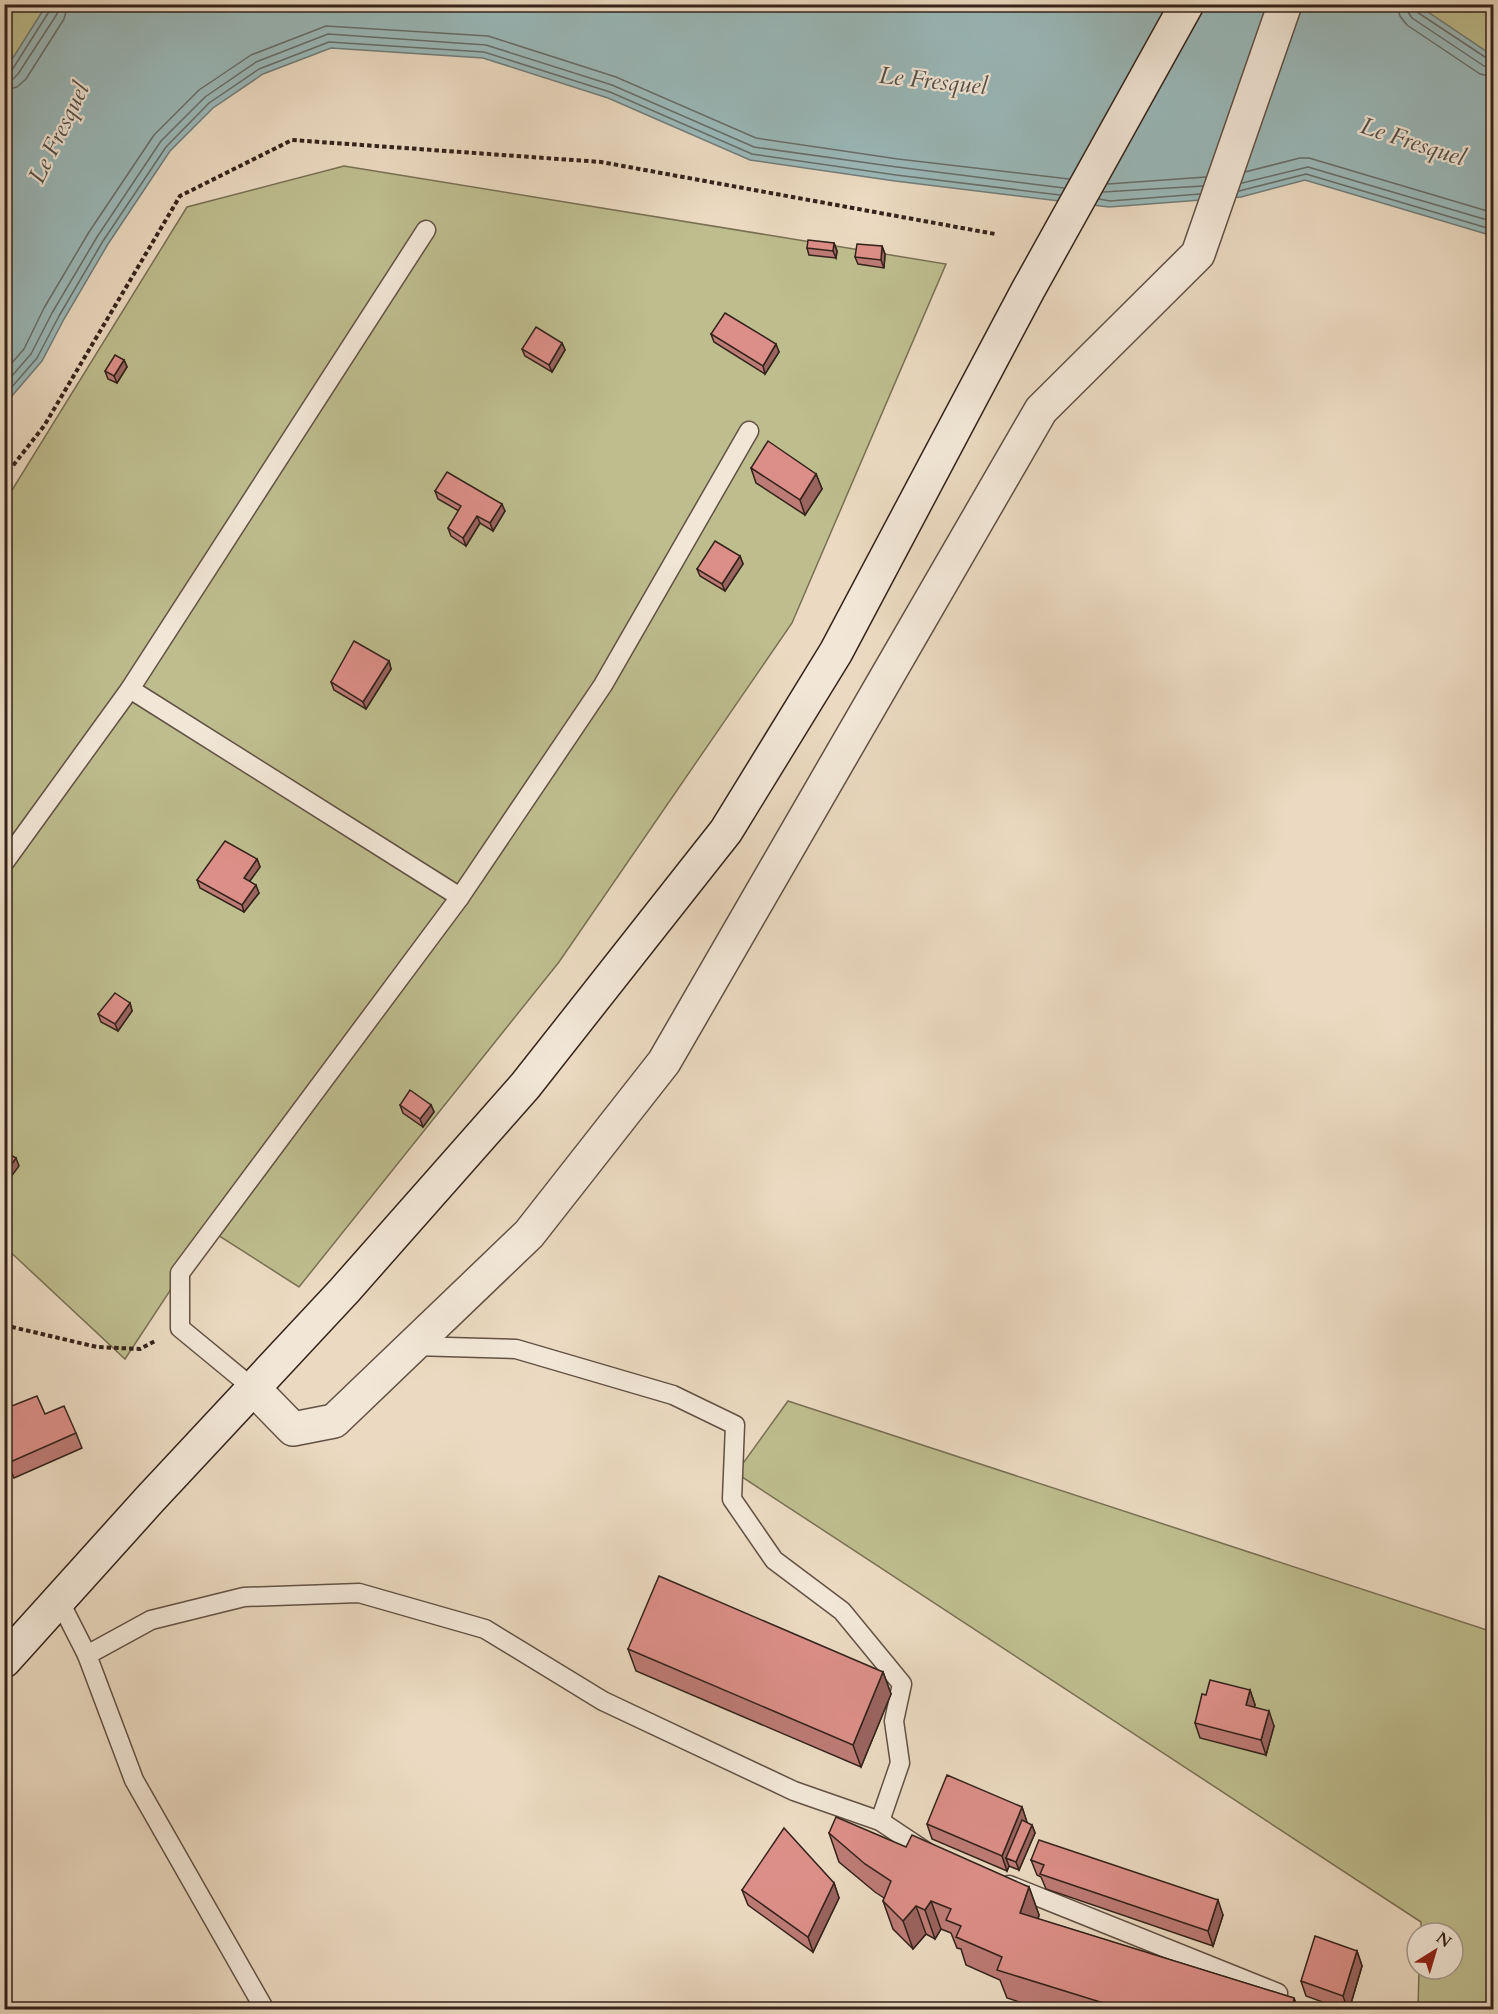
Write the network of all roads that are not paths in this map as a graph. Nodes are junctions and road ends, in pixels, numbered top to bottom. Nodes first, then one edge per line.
1 (1187, 4) edge
2 (1285, 4) edge
3 (426, 230) dead end
4 (749, 431) dead end
5 (130, 689) junction
6 (4, 863) edge
7 (460, 897) junction
8 (413, 1346) junction
9 (254, 1389) junction
10 (59, 1600) junction
11 (87, 1655) junction
12 (4, 1661) edge
13 (880, 1821) junction
14 (949, 1861) edge
15 (993, 1879) edge
16 (1278, 1993) edge
17 (265, 2010) edge

1 - 9 street
2 - 8 street
3 - 5 lane
4 - 7 lane
5 - 6 lane
5 - 7 lane
7 - 9 lane
8 - 9 street
8 - 13 lane
9 - 10 street
10 - 11 lane
10 - 12 street
11 - 13 lane
11 - 17 lane
13 - 14 lane
15 - 16 lane

